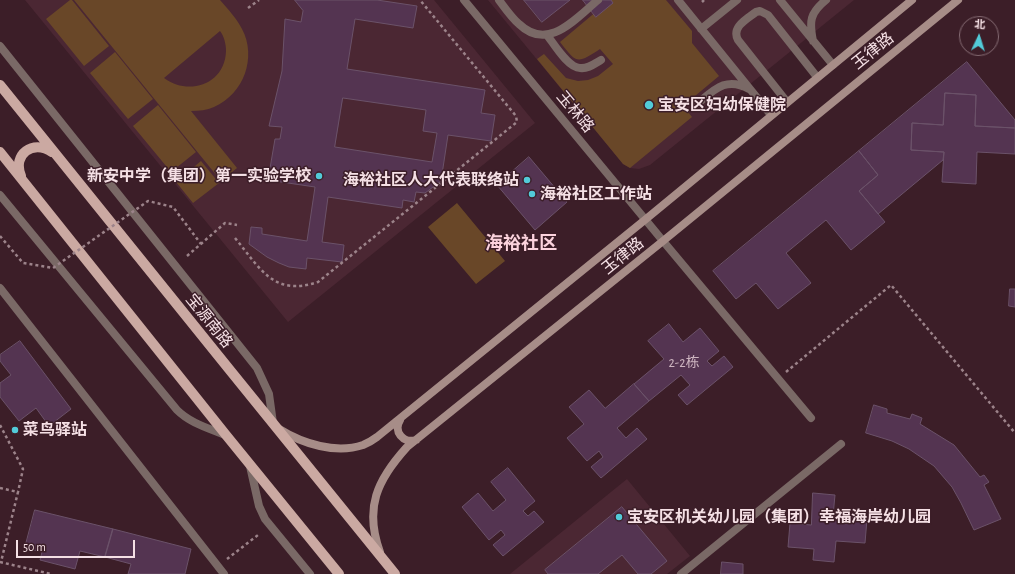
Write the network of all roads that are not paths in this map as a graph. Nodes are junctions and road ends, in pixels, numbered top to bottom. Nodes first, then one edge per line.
1 (464, 0) edge
2 (499, 0) edge
3 (598, 0) edge
4 (678, 0) edge
5 (737, 0) edge
6 (780, 0) edge
7 (826, 0) edge
8 (912, 0) edge
9 (958, 0) edge
10 (701, 29) junction
11 (547, 35) junction
12 (813, 41) junction
13 (0, 46) edge
14 (600, 60) dead end
15 (833, 65) junction
16 (817, 78) junction
17 (0, 85) edge
18 (752, 91) junction
19 (788, 102) junction
20 (697, 104) dead end
21 (771, 115) junction
22 (0, 152) edge
23 (57, 155) junction
24 (22, 178) junction
25 (0, 195) edge
26 (646, 220) junction
27 (663, 241) junction
28 (0, 288) edge
29 (811, 418) dead end
30 (400, 420) junction
31 (274, 425) junction
32 (226, 435) junction
33 (416, 440) junction
34 (841, 444) dead end
35 (250, 465) junction
36 (392, 570) edge
37 (224, 574) edge
38 (310, 574) edge
39 (339, 574) edge
40 (681, 574) edge

1 - 26 street, 玉林路
2 - 11 street
3 - 11 street
4 - 10 street
5 - 10 street
6 - 12 street
7 - 12 street
8 - 15 main road, 玉律路
9 - 27 main road, 玉律路
10 - 18 street
11 - 14 street
12 - 15 street
13 - 31 street
15 - 16 main road, 玉律路
16 - 19 main road, 玉律路
16 - 19 street
17 - 23 main road, 宝源南路
18 - 20 street
18 - 21 street
19 - 21 main road, 玉律路
21 - 26 main road, 玉律路
22 - 24 main road
23 - 24 main road
23 - 31 main road, 宝源南路
24 - 32 main road
25 - 32 street
26 - 27 street, 玉林路
26 - 30 main road, 玉律路
27 - 29 street, 玉林路
27 - 33 main road, 玉律路
28 - 37 street
30 - 31 main road, 玉律路
30 - 33 main road
31 - 36 main road, 宝源南路
32 - 35 main road
33 - 36 main road, 玉律路
34 - 40 street
35 - 38 street
35 - 39 main road

